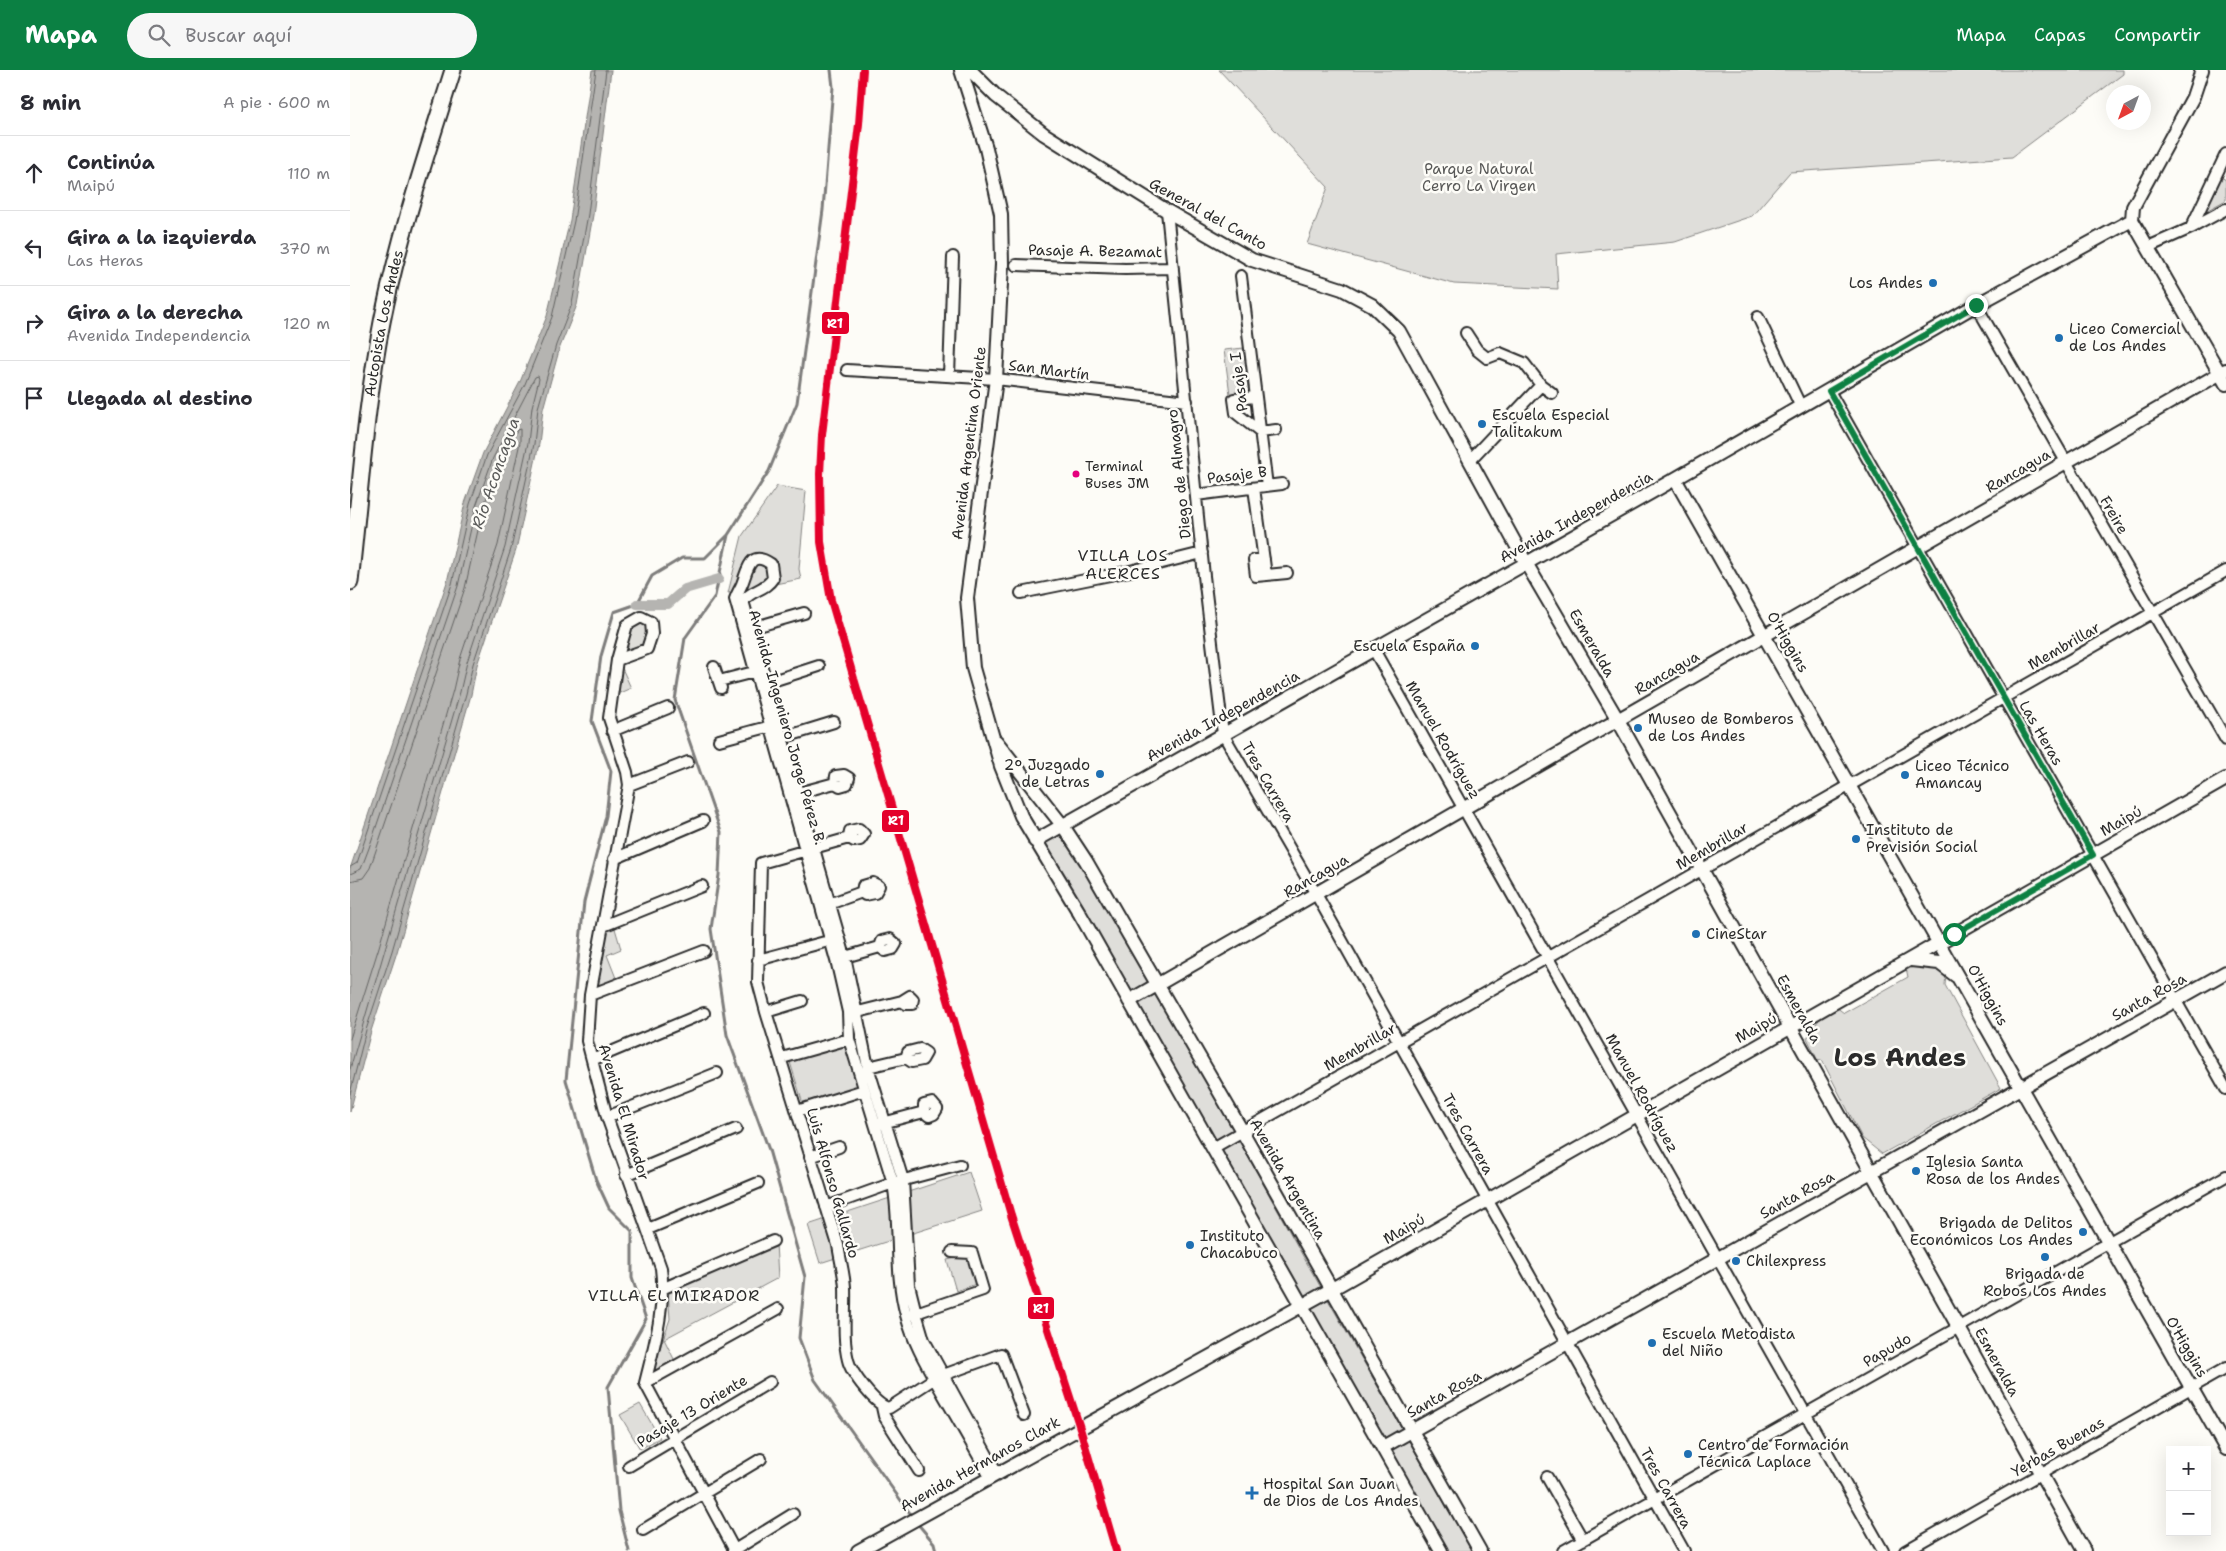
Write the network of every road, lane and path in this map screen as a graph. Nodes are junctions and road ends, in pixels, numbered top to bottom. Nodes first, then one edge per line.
1 (453, 70) edge
2 (961, 70) edge
3 (970, 70) edge
4 (2202, 70) edge
5 (2226, 154) edge
6 (2223, 168) edge
7 (2226, 208) edge
8 (1167, 212) junction
9 (2132, 220) junction
10 (2191, 228) junction
11 (2148, 247) junction
12 (953, 257) dead end
13 (1016, 265) dead end
14 (1173, 268) junction
15 (1241, 276) dead end
16 (1976, 305) junction
17 (1758, 317) dead end
18 (1466, 333) dead end
19 (847, 370) dead end
20 (949, 376) junction
21 (2224, 376) edge
22 (996, 379) junction
23 (1541, 385) junction
24 (1829, 391) junction
25 (1552, 393) dead end
26 (1256, 397) junction
27 (1186, 401) junction
28 (1802, 407) junction
29 (1276, 430) dead end
30 (1260, 432) junction
31 (1470, 460) junction
32 (2066, 462) junction
33 (1675, 479) junction
34 (1282, 484) dead end
35 (1267, 486) junction
36 (1254, 488) junction
37 (1196, 495) junction
38 (1918, 548) junction
39 (1202, 553) junction
40 (1526, 563) junction
41 (2226, 571) edge
42 (1286, 573) dead end
43 (350, 582) edge
44 (1021, 593) dead end
45 (804, 613) dead end
46 (2153, 613) junction
47 (747, 630) junction
48 (1766, 635) junction
49 (1374, 650) junction
50 (617, 660) dead end
51 (819, 666) dead end
52 (714, 667) dead end
53 (754, 672) junction
54 (766, 683) junction
55 (2003, 698) junction
56 (668, 708) dead end
57 (1618, 720) junction
58 (834, 722) dead end
59 (771, 726) junction
60 (612, 731) junction
61 (990, 734) junction
62 (1223, 734) junction
63 (782, 738) junction
64 (719, 740) dead end
65 (2226, 740) edge
66 (688, 762) dead end
67 (2226, 780) edge
68 (835, 783) dead end
69 (629, 785) junction
70 (1850, 785) junction
71 (798, 793) junction
72 (1464, 808) junction
73 (703, 820) dead end
74 (1063, 826) junction
75 (849, 838) dead end
76 (1034, 841) junction
77 (809, 849) junction
78 (2093, 855) junction
79 (614, 859) junction
80 (1702, 869) junction
81 (702, 886) dead end
82 (862, 892) dead end
83 (1316, 894) junction
84 (829, 904) junction
85 (603, 926) junction
86 (834, 939) junction
87 (1940, 943) junction
88 (880, 947) dead end
89 (704, 951) dead end
90 (1549, 956) junction
91 (845, 957) junction
92 (758, 960) junction
93 (1907, 961) junction
94 (2226, 972) edge
95 (1962, 981) junction
96 (1156, 986) junction
97 (590, 995) junction
98 (2176, 1000) junction
99 (802, 1001) dead end
100 (902, 1001) dead end
101 (1129, 1002) junction
102 (766, 1012) junction
103 (704, 1013) dead end
104 (1817, 1013) junction
105 (852, 1014) junction
106 (1790, 1028) junction
107 (849, 1039) junction
108 (1399, 1042) junction
109 (1802, 1049) junction
110 (782, 1058) junction
111 (906, 1058) dead end
112 (592, 1060) junction
113 (2009, 1066) junction
114 (868, 1067) junction
115 (717, 1073) dead end
116 (2022, 1087) junction
117 (2226, 1089) edge
118 (864, 1090) junction
119 (1995, 1102) junction
120 (797, 1111) junction
121 (924, 1112) dead end
122 (1638, 1115) junction
123 (607, 1117) junction
124 (880, 1124) junction
125 (736, 1129) dead end
126 (1242, 1131) junction
127 (1856, 1143) junction
128 (839, 1147) dead end
129 (1213, 1148) junction
130 (810, 1157) junction
131 (1890, 1161) junction
132 (960, 1165) dead end
133 (1872, 1172) junction
134 (626, 1176) junction
135 (2226, 1176) edge
136 (903, 1180) junction
137 (758, 1183) dead end
138 (893, 1183) junction
139 (1488, 1200) junction
140 (826, 1207) junction
141 (648, 1229) junction
142 (773, 1241) dead end
143 (2109, 1242) junction
144 (952, 1252) dead end
145 (1718, 1258) junction
146 (903, 1262) junction
147 (664, 1288) junction
148 (1332, 1289) junction
149 (1302, 1305) junction
150 (778, 1309) dead end
151 (911, 1315) junction
152 (1959, 1327) junction
153 (1568, 1343) junction
154 (2226, 1368) edge
155 (938, 1377) junction
156 (770, 1382) dead end
157 (645, 1384) junction
158 (2192, 1388) junction
159 (882, 1407) junction
160 (1806, 1414) junction
161 (1024, 1415) dead end
162 (1412, 1431) junction
163 (673, 1438) junction
164 (1383, 1447) junction
165 (2226, 1449) edge
166 (761, 1459) dead end
167 (629, 1466) dead end
168 (919, 1470) dead end
169 (2041, 1474) junction
170 (994, 1475) junction
171 (1547, 1477) dead end
172 (703, 1494) junction
173 (1655, 1499) junction
174 (793, 1514) dead end
175 (643, 1530) dead end
176 (1583, 1540) junction
177 (734, 1551) edge
178 (858, 1551) edge
179 (1441, 1551) edge
180 (1480, 1551) edge
181 (1563, 1551) edge
182 (1684, 1551) edge
183 (1883, 1551) edge
184 (1906, 1551) edge
185 (2084, 1551) edge

1 - 43 highway, Autopista Los Andes
2 - 22 main road, Avenida Argentina Oriente
3 - 8 main road, General del Canto
4 - 9 main road
5 - 6 street
6 - 10 street
7 - 10 street
8 - 14 street, Diego de Almagro
8 - 31 main road, General del Canto
9 - 11 main road
9 - 16 main road, Avenida Independencia
10 - 11 street
11 - 21 main road
12 - 20 street
13 - 14 street, Pasaje A. Bezamat
14 - 27 street, Diego de Almagro
15 - 26 street, Pasaje I
16 - 24 main road, Avenida Independencia
16 - 32 street, Freire
17 - 28 street
18 - 23 street
19 - 20 street, San Martín
20 - 22 street, San Martín
21 - 32 main road, Rancagua
22 - 27 street, San Martín
22 - 61 main road, Avenida Argentina Oriente
23 - 25 street
23 - 31 street
24 - 28 main road, Avenida Independencia
24 - 38 street, Las Heras
26 - 30 street, Pasaje I
26 - 30 street, Pasaje I
27 - 37 street, Diego de Almagro
28 - 33 main road, Avenida Independencia
29 - 30 street
30 - 35 street, Pasaje I
31 - 40 main road, General del Canto
32 - 38 main road, Rancagua
32 - 46 street, Freire
33 - 40 main road, Avenida Independencia
33 - 48 main road, O'Higgins
34 - 35 street, Pasaje B
35 - 36 street, Pasaje B
36 - 37 street, Pasaje B
36 - 42 street
37 - 39 street, Diego de Almagro
38 - 48 main road, Rancagua
38 - 55 street, Las Heras
39 - 44 street
39 - 62 street, Diego de Almagro
40 - 49 main road, Avenida Independencia
40 - 57 main road, Esmeralda
41 - 46 street, Membrillar
45 - 47 street
46 - 55 street, Membrillar
46 - 65 street, Freire
47 - 47 street, Avenida Ingeniero Jorge Pérez B.
47 - 53 street, Avenida Ingeniero Jorge Pérez B.
47 - 54 street, Avenida Ingeniero Jorge Pérez B.
48 - 57 main road, Rancagua
48 - 70 main road, O'Higgins
49 - 62 main road, Avenida Independencia
49 - 72 street, Manuel Rodríguez
50 - 60 street, Avenida El Mirador
51 - 54 street
52 - 53 street
53 - 59 street, Avenida Ingeniero Jorge Pérez B.
54 - 63 street, Avenida Ingeniero Jorge Pérez B.
55 - 70 street, Membrillar
55 - 78 street, Las Heras
56 - 60 street
57 - 72 main road, Rancagua
57 - 80 main road, Esmeralda
58 - 63 street
59 - 63 street
59 - 64 street
59 - 77 street, Avenida Ingeniero Jorge Pérez B.
60 - 69 street, Avenida El Mirador
61 - 74 main road, Avenida Argentina Oriente
61 - 76 main road, Avenida Argentina Oriente
62 - 74 main road, Avenida Independencia
62 - 83 street, Tres Carrera
63 - 71 street, Avenida Ingeniero Jorge Pérez B.
66 - 69 street
67 - 78 main road, Maipú
68 - 71 street
69 - 79 street, Avenida El Mirador
70 - 80 street, Membrillar
70 - 87 main road, O'Higgins
71 - 77 street, Avenida Ingeniero Jorge Pérez B.
72 - 83 main road, Rancagua
72 - 90 street, Manuel Rodríguez
73 - 79 street
74 - 76 main road, Avenida Independencia
74 - 96 main road, Avenida Argentina
75 - 77 street
76 - 101 main road
77 - 84 street, Avenida Ingeniero Jorge Pérez B.
77 - 86 street, Avenida Ingeniero Jorge Pérez B.
77 - 92 street, Luis Alfonso Gallardo
78 - 87 main road, Maipú
78 - 98 street, Las Heras
79 - 85 street, Avenida El Mirador
80 - 90 street, Membrillar
80 - 106 main road, Esmeralda
81 - 85 street
82 - 84 street
83 - 96 main road, Rancagua
83 - 108 street, Tres Carrera
84 - 86 street, Avenida Ingeniero Jorge Pérez B.
85 - 97 street, Avenida El Mirador
86 - 91 street, Avenida Ingeniero Jorge Pérez B.
86 - 92 street
86 - 105 street, Avenida Ingeniero Jorge Pérez B.
87 - 93 main road, Maipú
87 - 95 main road, O'Higgins
88 - 91 street
89 - 97 street
90 - 108 street, Membrillar
90 - 122 street, Manuel Rodríguez
91 - 105 street, Avenida Ingeniero Jorge Pérez B.
92 - 102 street, Luis Alfonso Gallardo
93 - 95 main road
93 - 104 main road, Maipú
94 - 98 main road, Santa Rosa
95 - 113 main road, O'Higgins
96 - 101 main road, Rancagua
96 - 126 main road, Avenida Argentina
97 - 112 street, Avenida El Mirador
98 - 116 main road, Santa Rosa
98 - 117 street, Las Heras
99 - 102 street
100 - 105 street
101 - 129 main road
102 - 110 street, Luis Alfonso Gallardo
103 - 112 street
104 - 106 main road, Maipú
104 - 109 main road
105 - 107 street, Avenida Ingeniero Jorge Pérez B.
105 - 114 street, Avenida Ingeniero Jorge Pérez B.
106 - 109 main road, Esmeralda
106 - 122 main road, Maipú
107 - 110 street
107 - 118 street, Avenida Ingeniero Jorge Pérez B.
108 - 126 street, Membrillar
108 - 139 street, Tres Carrera
109 - 127 main road, Esmeralda
110 - 120 street, Luis Alfonso Gallardo
111 - 114 street
112 - 123 street, Avenida El Mirador
113 - 116 main road, O'Higgins
113 - 119 main road
114 - 124 street, Avenida Ingeniero Jorge Pérez B.
115 - 123 street
116 - 119 main road, Santa Rosa
116 - 143 main road, O'Higgins
118 - 120 street
118 - 124 street, Avenida Ingeniero Jorge Pérez B.
119 - 131 main road, Santa Rosa
120 - 130 street, Luis Alfonso Gallardo
121 - 124 street
122 - 139 main road, Maipú
122 - 145 street, Manuel Rodríguez
123 - 134 street, Avenida El Mirador
124 - 136 street, Avenida Ingeniero Jorge Pérez B.
124 - 138 street, Avenida Ingeniero Jorge Pérez B.
125 - 134 street
126 - 129 street, Membrillar
126 - 148 main road, Avenida Argentina
127 - 131 main road
127 - 133 main road, Esmeralda
128 - 130 street
129 - 149 main road
130 - 140 street, Luis Alfonso Gallardo
131 - 133 main road, Santa Rosa
132 - 136 street
133 - 145 main road, Santa Rosa
133 - 152 main road, Esmeralda
134 - 141 street, Avenida El Mirador
135 - 143 street, Papudo
136 - 138 street
136 - 146 street, Avenida Ingeniero Jorge Pérez B.
137 - 141 street
138 - 140 street
138 - 146 street, Avenida Ingeniero Jorge Pérez B.
139 - 148 main road, Maipú
139 - 153 street, Tres Carrera
140 - 159 street, Luis Alfonso Gallardo
141 - 147 street, Avenida El Mirador
142 - 147 street
143 - 152 street, Papudo
143 - 158 main road, O'Higgins
144 - 151 street
145 - 153 main road, Santa Rosa
145 - 160 street, Manuel Rodríguez
146 - 151 street, Avenida Ingeniero Jorge Pérez B.
147 - 157 street, Avenida El Mirador
148 - 149 main road, Maipú
148 - 162 main road, Avenida Argentina
149 - 164 main road
149 - 170 main road, Avenida Hermanos Clark
150 - 157 street
151 - 155 street, Avenida Ingeniero Jorge Pérez B.
152 - 160 street, Papudo
152 - 169 main road, Esmeralda
153 - 162 main road, Santa Rosa
153 - 173 street, Tres Carrera
154 - 158 street, Yerbas Buenas
155 - 159 street
155 - 161 street
155 - 170 street, Avenida Ingeniero Jorge Pérez B.
156 - 163 street, Pasaje 13 Oriente
157 - 163 street
158 - 165 main road, O'Higgins
158 - 169 street, Yerbas Buenas
159 - 168 street, Luis Alfonso Gallardo
160 - 173 street, Papudo
160 - 183 street, Manuel Rodríguez
162 - 164 main road, Santa Rosa
162 - 180 main road, Avenida Argentina
163 - 167 street, Pasaje 13 Oriente
163 - 172 street
164 - 179 main road
166 - 172 street
169 - 184 street, Yerbas Buenas
169 - 185 main road, Esmeralda
170 - 178 main road, Avenida Hermanos Clark
171 - 176 street
172 - 175 street
172 - 177 street
173 - 176 street, Papudo
173 - 182 street, Tres Carrera
174 - 177 street
176 - 181 street, Papudo

